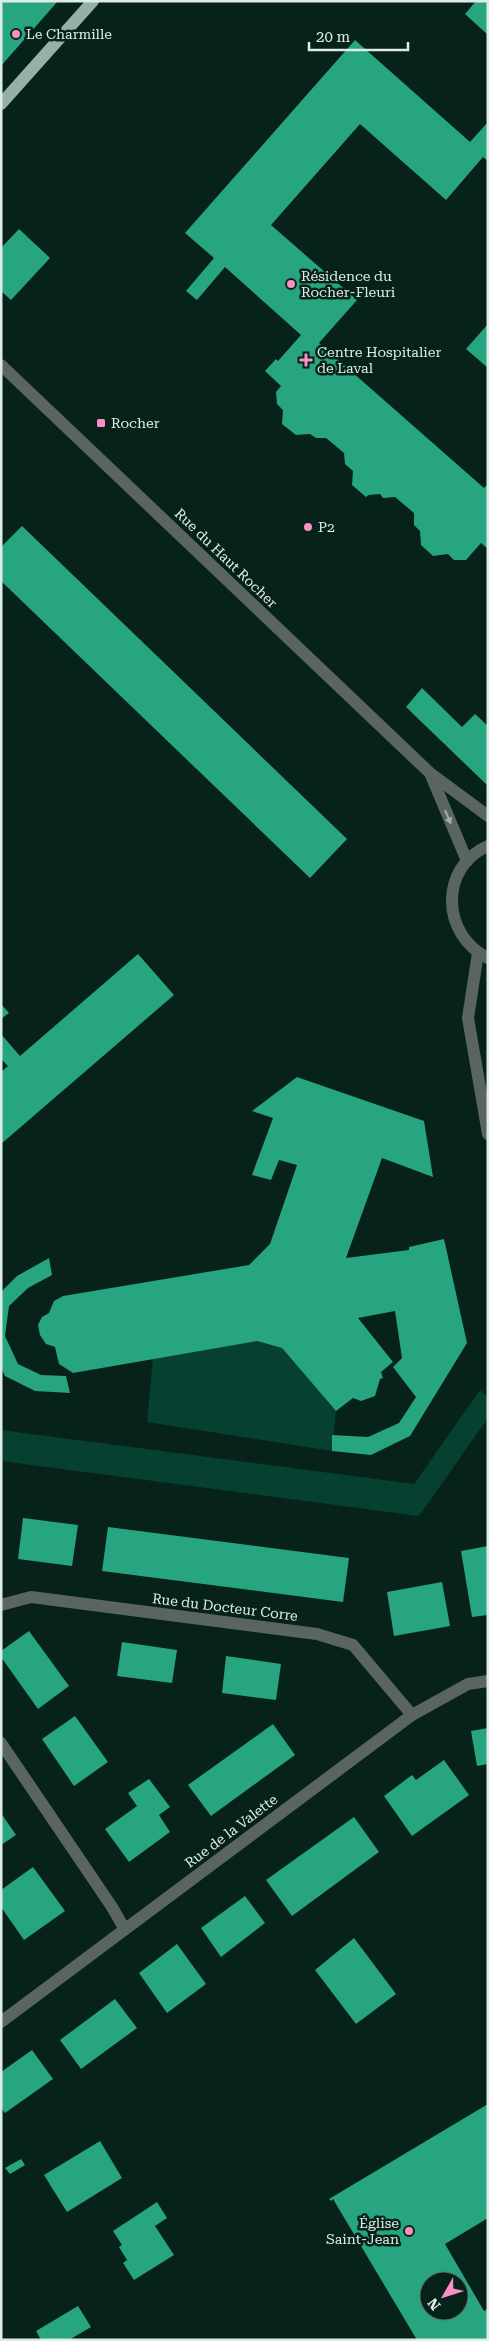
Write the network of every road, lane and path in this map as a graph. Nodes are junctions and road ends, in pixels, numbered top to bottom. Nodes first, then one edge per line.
1 (93, 1) edge
2 (1, 104) edge
3 (1, 365) edge
4 (430, 773) junction
5 (488, 816) edge
6 (488, 846) edge
7 (467, 861) junction
8 (483, 955) edge
9 (488, 1134) edge
10 (1, 1605) edge
11 (488, 1681) edge
12 (412, 1715) junction
13 (1, 1743) edge
14 (124, 1928) junction
15 (1, 2022) edge

1 - 2 main road
3 - 4 street, Rue du Haut Rocher
4 - 5 street, Rue du Haut Rocher
4 -> 7 street, Rue du Haut Rocher
6 - 7 street
7 - 8 street
8 - 9 street
10 - 12 street, Rue du Docteur Corre
11 - 12 street, Rue de la Valette
12 - 14 street, Rue de la Valette
13 - 14 street
14 - 15 street, Rue de la Valette

